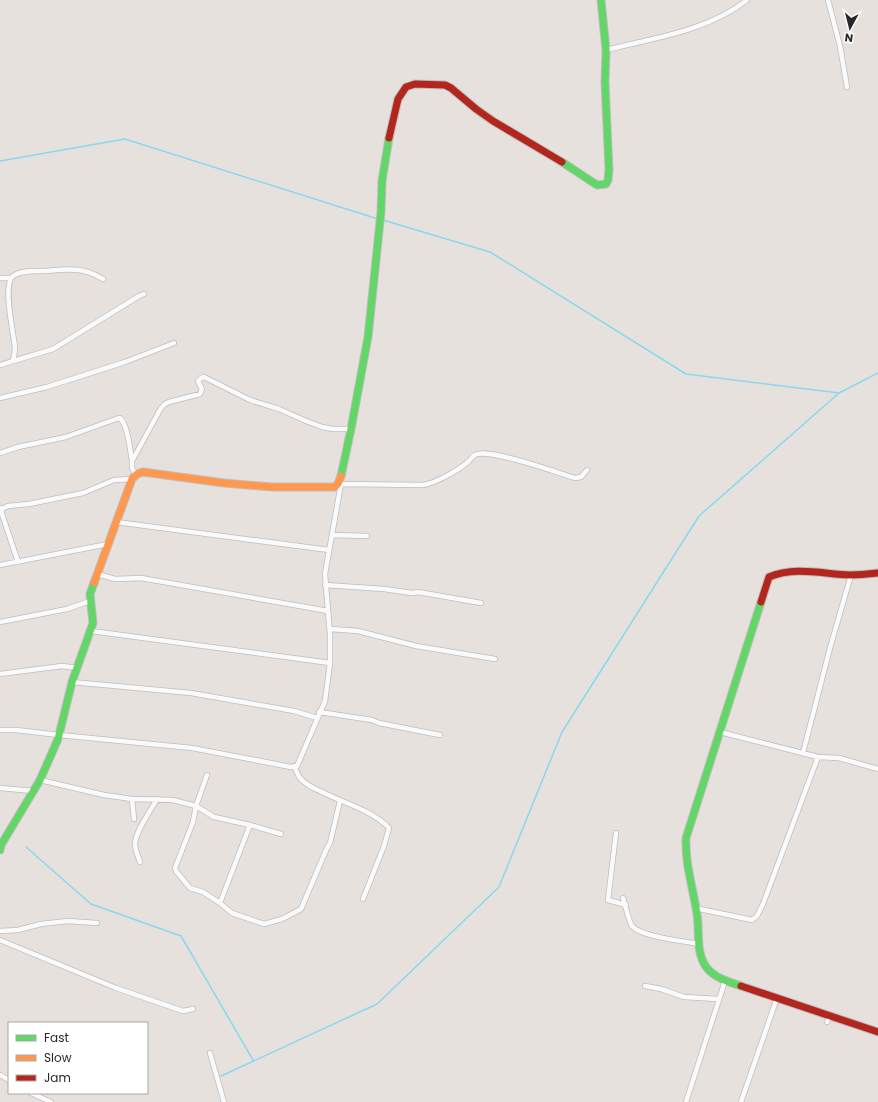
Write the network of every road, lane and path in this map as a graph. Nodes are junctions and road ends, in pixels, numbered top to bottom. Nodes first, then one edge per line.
1 (601, 0) edge
2 (747, 0) edge
3 (828, 0) edge
4 (606, 50) junction
5 (847, 87) dead end
6 (0, 278) edge
7 (10, 278) junction
8 (103, 279) dead end
9 (144, 294) dead end
10 (174, 343) dead end
11 (13, 360) junction
12 (0, 365) edge
13 (0, 398) edge
14 (351, 429) junction
15 (0, 453) edge
16 (132, 460) junction
17 (587, 470) dead end
18 (134, 477) junction
19 (340, 484) junction
20 (0, 509) edge
21 (116, 522) junction
22 (332, 535) junction
23 (367, 536) dead end
24 (108, 544) junction
25 (329, 550) junction
26 (18, 562) junction
27 (0, 565) edge
28 (878, 573) edge
29 (97, 574) junction
30 (852, 575) junction
31 (325, 585) junction
32 (90, 601) junction
33 (481, 603) dead end
34 (328, 611) junction
35 (0, 622) edge
36 (330, 629) junction
37 (91, 631) junction
38 (495, 659) dead end
39 (330, 663) junction
40 (78, 668) junction
41 (0, 674) edge
42 (72, 682) junction
43 (319, 712) junction
44 (317, 718) junction
45 (0, 730) edge
46 (720, 732) junction
47 (59, 735) junction
48 (440, 735) dead end
49 (803, 753) junction
50 (818, 757) junction
51 (294, 766) junction
52 (878, 769) edge
53 (206, 775) dead end
54 (40, 780) junction
55 (0, 788) edge
56 (34, 790) junction
57 (132, 799) junction
58 (157, 799) junction
59 (340, 801) junction
60 (196, 806) junction
61 (134, 818) dead end
62 (250, 825) junction
63 (616, 833) dead end
64 (280, 834) dead end
65 (0, 847) edge
66 (140, 862) dead end
67 (624, 898) dead end
68 (363, 899) dead end
69 (220, 903) junction
70 (626, 905) junction
71 (695, 908) junction
72 (97, 923) dead end
73 (0, 931) edge
74 (0, 940) edge
75 (699, 944) junction
76 (725, 980) junction
77 (645, 986) dead end
78 (778, 998) junction
79 (718, 999) junction
80 (193, 1009) dead end
81 (878, 1032) edge
82 (210, 1053) dead end
83 (35, 1094) edge
84 (51, 1102) edge
85 (224, 1102) edge
86 (686, 1102) edge
87 (741, 1102) edge

1 - 4 street
2 - 4 street
3 - 5 street
4 - 14 street
6 - 7 street
7 - 8 street
7 - 11 street
9 - 11 street
10 - 13 street
11 - 12 street
14 - 16 street
14 - 19 street
15 - 16 street
16 - 18 street
17 - 19 street
18 - 19 street
18 - 20 street
18 - 21 street
19 - 22 street
20 - 26 street
21 - 24 street
21 - 25 street
22 - 23 street
22 - 25 street
24 - 26 street
24 - 29 street
25 - 31 street
26 - 27 street
28 - 30 street
29 - 32 street
29 - 34 street
30 - 46 street
30 - 49 street
31 - 33 street
31 - 34 street
32 - 35 street
32 - 37 street
34 - 36 street
36 - 38 street
36 - 39 street
37 - 39 street
37 - 40 street
39 - 43 street
40 - 41 street
40 - 42 street
42 - 44 street
42 - 47 street
43 - 44 street
43 - 48 street
44 - 51 street
45 - 47 street
46 - 49 street
46 - 71 street
47 - 51 street
47 - 54 street
49 - 50 street
50 - 52 street
50 - 71 street
51 - 59 street
53 - 60 street
54 - 56 street
54 - 57 street
55 - 56 street
56 - 65 street
57 - 58 street
57 - 61 street
58 - 60 street
58 - 66 street
59 - 68 street
59 - 69 street
60 - 62 street
60 - 69 street
62 - 64 street
62 - 69 street
63 - 70 street
67 - 70 street
70 - 75 street
71 - 75 street
72 - 73 street
74 - 80 street
75 - 76 street
76 - 78 street
76 - 79 street
77 - 79 street
78 - 81 street
78 - 87 street
79 - 86 street
82 - 85 street
83 - 84 street

